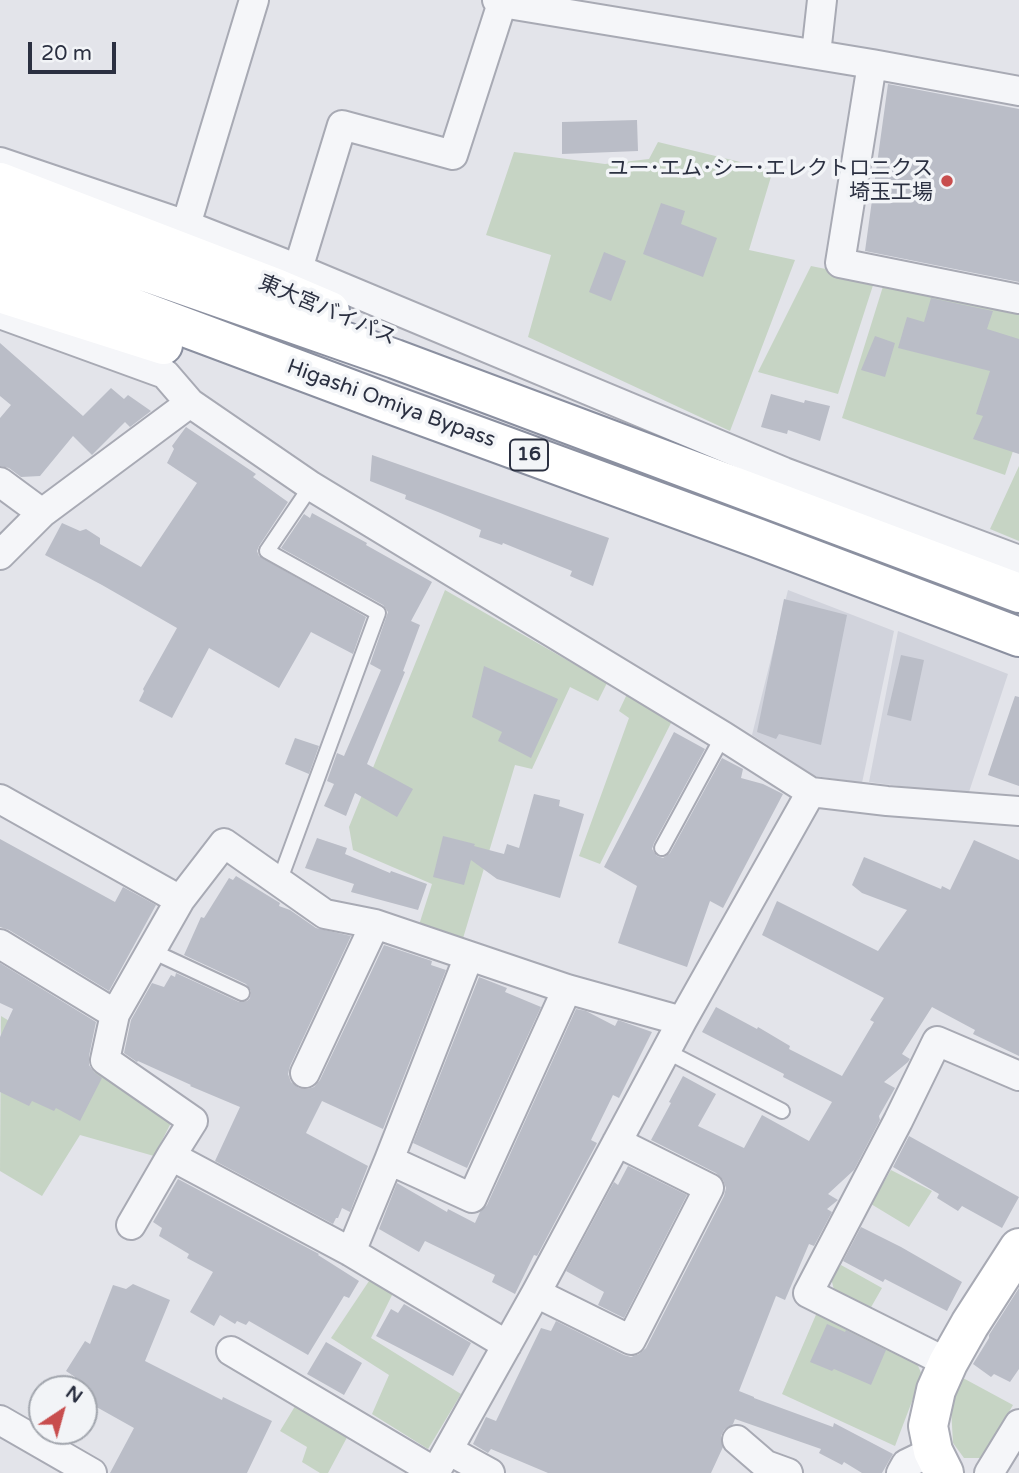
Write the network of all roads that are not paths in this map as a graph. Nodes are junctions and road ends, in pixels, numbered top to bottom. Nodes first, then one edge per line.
1 (254, 0) edge
2 (821, 0) edge
3 (499, 2) edge
4 (816, 54) junction
5 (872, 64) junction
6 (1019, 91) edge
7 (0, 162) edge
8 (0, 182) edge
9 (0, 221) edge
10 (186, 225) junction
11 (0, 258) edge
12 (298, 269) junction
13 (0, 293) edge
14 (1019, 299) edge
15 (0, 314) edge
16 (190, 402) junction
17 (648, 453) junction
18 (0, 482) edge
19 (311, 486) junction
20 (632, 492) junction
21 (42, 513) junction
22 (0, 555) edge
23 (1019, 560) edge
24 (1019, 593) edge
25 (1019, 636) edge
26 (723, 736) junction
27 (811, 792) junction
28 (0, 799) edge
29 (1019, 811) edge
30 (662, 848) dead end
31 (279, 882) junction
32 (180, 900) junction
33 (375, 924) junction
34 (0, 944) edge
35 (152, 951) junction
36 (469, 957) junction
37 (567, 989) junction
38 (242, 993) dead end
39 (115, 1014) junction
40 (682, 1021) junction
41 (666, 1051) junction
42 (305, 1073) dead end
43 (1019, 1076) edge
44 (782, 1111) dead end
45 (617, 1142) junction
46 (171, 1156) junction
47 (389, 1160) junction
48 (131, 1225) dead end
49 (1019, 1248) edge
50 (351, 1252) junction
51 (536, 1293) junction
52 (507, 1345) junction
53 (231, 1351) dead end
54 (948, 1363) junction
55 (0, 1420) edge
56 (1019, 1424) edge
57 (737, 1440) dead end
58 (939, 1462) edge
59 (439, 1465) edge
60 (92, 1473) edge
61 (490, 1473) edge
62 (788, 1473) edge
63 (901, 1473) edge
64 (989, 1473) edge

1 - 10 street
2 - 4 street
3 - 4 street
3 - 12 street
4 - 5 street
5 - 6 street
5 - 14 street
7 - 10 street
8 - 17 main road, 東大宮バイパス / 16
9 - 17 main road, Higashi Omiya Bypass / 16
10 - 12 street
11 - 20 main road, Higashi Omiya Bypass / 16
12 - 23 street
13 - 20 main road, 16
15 - 16 street
16 - 19 street
16 - 21 street
17 - 24 main road, Higashi Omiya Bypass / 16
18 - 21 street
19 - 26 street
19 - 31 lane
20 - 25 main road, Higashi Omiya Bypass / 16
21 - 22 street
26 - 27 street
26 - 30 lane
27 - 29 street
27 - 40 street
28 - 32 street
31 - 32 street
31 - 33 street
32 - 35 street
33 - 36 street
33 - 42 street
34 - 39 street
35 - 38 lane
35 - 39 street
36 - 37 street
36 - 47 street
37 - 40 street
37 - 47 street
39 - 46 street
40 - 41 street
41 - 44 lane
41 - 45 street
43 - 54 street
45 - 51 street
45 - 51 street
46 - 48 street
46 - 50 street
47 - 50 street
49 - 54 main road
50 - 52 street
51 - 52 street
52 - 59 street
53 - 59 street
54 - 58 main road
55 - 60 street
56 - 64 street
57 - 62 street
58 - 63 street
59 - 61 street

